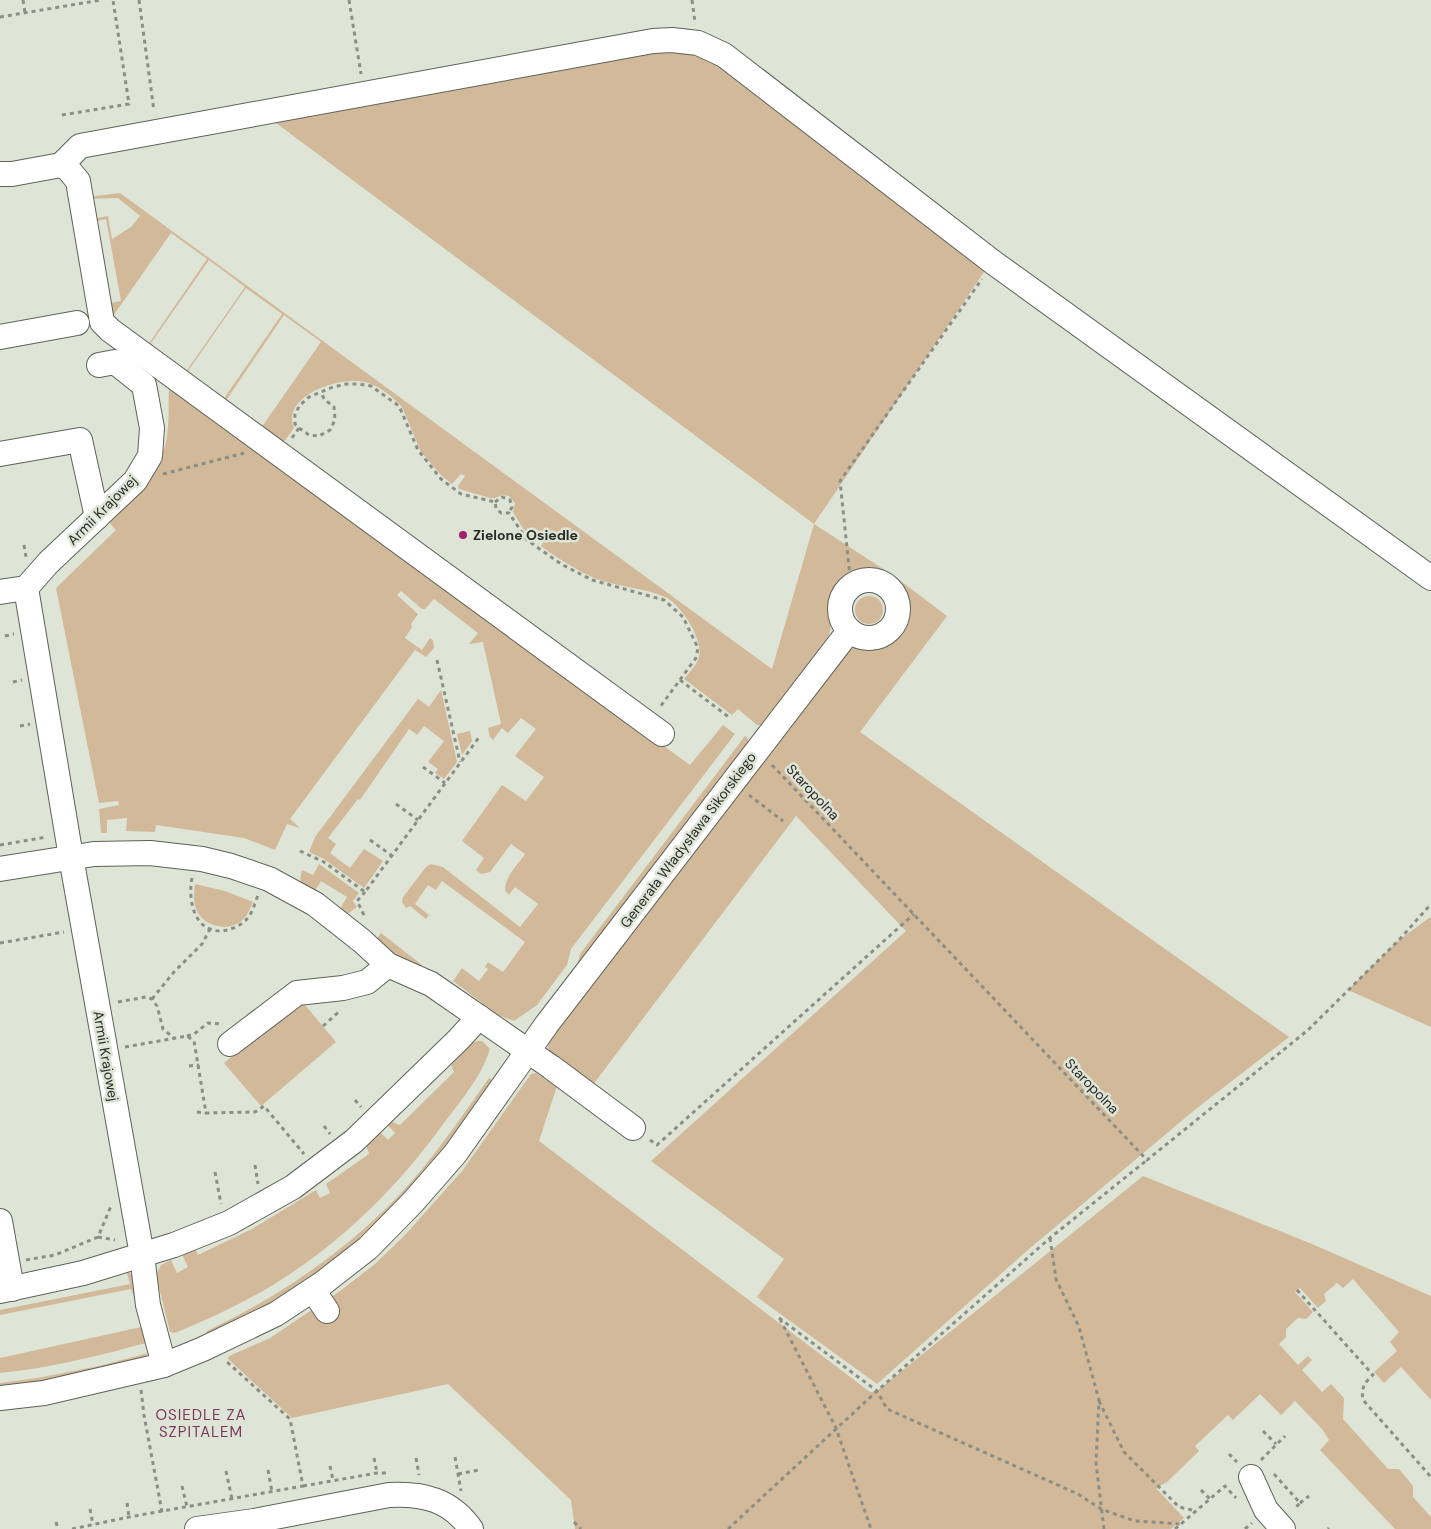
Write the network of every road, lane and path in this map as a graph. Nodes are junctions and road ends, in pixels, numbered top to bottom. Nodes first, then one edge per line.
1 (23, 0) edge
2 (101, 0) edge
3 (114, 0) edge
4 (140, 0) edge
5 (349, 0) edge
6 (25, 13) junction
7 (0, 17) edge
8 (364, 94) junction
9 (62, 115) dead end
10 (157, 132) junction
11 (61, 166) junction
12 (0, 174) edge
13 (994, 262) junction
14 (77, 323) dead end
15 (0, 337) edge
16 (99, 365) dead end
17 (321, 392) junction
18 (298, 428) junction
19 (271, 448) junction
20 (0, 454) edge
21 (135, 480) junction
22 (495, 502) junction
23 (509, 513) junction
24 (97, 517) junction
25 (24, 545) dead end
26 (27, 561) dead end
27 (1431, 578) edge
28 (850, 586) junction
29 (26, 588) junction
30 (0, 592) edge
31 (849, 631) junction
32 (437, 660) dead end
33 (680, 680) junction
34 (730, 718) dead end
35 (655, 729) joint
36 (480, 736) dead end
37 (758, 750) junction
38 (460, 762) junction
39 (423, 767) dead end
40 (445, 783) junction
41 (396, 804) dead end
42 (418, 820) junction
43 (55, 835) dead end
44 (370, 840) dead end
45 (0, 845) edge
46 (300, 851) dead end
47 (391, 855) junction
48 (71, 857) junction
49 (0, 869) edge
50 (192, 876) dead end
51 (261, 888) dead end
52 (1431, 904) edge
53 (914, 914) junction
54 (210, 930) junction
55 (29, 932) dead end
56 (65, 932) dead end
57 (29, 938) junction
58 (0, 943) edge
59 (388, 965) junction
60 (152, 999) junction
61 (116, 1002) dead end
62 (343, 1009) dead end
63 (479, 1017) junction
64 (323, 1026) dead end
65 (228, 1034) joint
66 (186, 1036) junction
67 (174, 1038) junction
68 (527, 1050) junction
69 (105, 1051) junction
70 (199, 1065) junction
71 (189, 1066) dead end
72 (197, 1112) dead end
73 (206, 1113) junction
74 (633, 1128) joint
75 (1146, 1160) junction
76 (309, 1161) dead end
77 (255, 1165) dead end
78 (215, 1172) dead end
79 (260, 1192) dead end
80 (114, 1201) dead end
81 (221, 1205) dead end
82 (0, 1222) edge
83 (1050, 1238) junction
84 (54, 1250) dead end
85 (55, 1255) junction
86 (142, 1255) junction
87 (7, 1263) junction
88 (6, 1290) edge
89 (313, 1290) junction
90 (1297, 1290) dead end
91 (327, 1311) dead end
92 (221, 1356) dead end
93 (164, 1365) junction
94 (141, 1385) dead end
95 (877, 1391) junction
96 (0, 1398) edge
97 (1099, 1400) junction
98 (836, 1428) junction
99 (1264, 1431) dead end
100 (1285, 1436) dead end
101 (1276, 1444) junction
102 (1229, 1454) dead end
103 (455, 1457) dead end
104 (374, 1458) dead end
105 (416, 1458) dead end
106 (330, 1466) dead end
107 (1250, 1467) junction
108 (268, 1470) dead end
109 (479, 1470) dead end
110 (226, 1471) dead end
111 (377, 1472) dead end
112 (458, 1474) junction
113 (420, 1476) dead end
114 (1431, 1477) edge
115 (333, 1480) dead end
116 (182, 1486) dead end
117 (1201, 1490) dead end
118 (461, 1491) dead end
119 (272, 1492) junction
120 (1309, 1496) dead end
121 (232, 1499) junction
122 (1210, 1499) junction
123 (1237, 1499) dead end
124 (127, 1503) dead end
125 (1300, 1503) dead end
126 (187, 1507) junction
127 (1101, 1508) junction
128 (90, 1510) dead end
129 (1196, 1511) junction
130 (162, 1512) junction
131 (129, 1517) junction
132 (56, 1522) dead end
133 (574, 1522) dead end
134 (1181, 1524) junction
135 (93, 1525) junction
136 (231, 1527) edge
137 (58, 1529) edge
138 (72, 1529) edge
139 (197, 1529) edge
140 (471, 1529) edge
141 (581, 1529) edge
142 (728, 1529) edge
143 (871, 1529) edge
144 (1104, 1529) edge
145 (1175, 1529) edge
146 (1283, 1529) edge

1 - 6 path
2 - 6 path
3 - 9 path
4 - 10 path
5 - 8 path
6 - 7 path
8 - 10 street
8 - 13 street
10 - 11 street
11 - 12 street
11 - 19 street
13 - 27 street
13 - 28 path
14 - 15 street
16 - 21 street, Armii Krajowej
17 - 18 path
17 - 18 path
17 - 22 path
18 - 19 path
19 - 21 path
19 - 35 street
20 - 24 street
21 - 24 street, Armii Krajowej
22 - 23 path
22 - 23 path
23 - 33 path
24 - 29 street, Armii Krajowej
25 - 26 path
28 - 31 street
28 - 31 street
29 - 30 street
29 - 48 street, Armii Krajowej
31 - 37 street, Generała Władysława Sikorskiego
32 - 38 path
33 - 34 path
33 - 35 path
36 - 38 path
37 - 53 path, Staropolna
37 - 68 street, Generała Władysława Sikorskiego
38 - 40 path
39 - 40 path
40 - 42 path
41 - 42 path
42 - 47 path
43 - 45 path
44 - 47 path
46 - 47 path
48 - 49 street
48 - 59 street
48 - 69 street, Armii Krajowej
50 - 54 path
51 - 54 path
52 - 75 path
53 - 74 path
53 - 75 path, Staropolna
54 - 60 path
55 - 57 path
56 - 57 path
57 - 58 path
59 - 63 street
59 - 65 street
60 - 61 path
60 - 67 path
62 - 64 path
63 - 68 street
63 - 86 street
65 - 66 path
66 - 67 path
66 - 70 path
67 - 69 path
68 - 74 street
68 - 89 street, Generała Władysława Sikorskiego
69 - 86 street, Armii Krajowej
70 - 71 path
70 - 73 path
72 - 73 path
73 - 76 path
75 - 83 path
77 - 79 path
78 - 81 path
80 - 85 path
82 - 87 street
83 - 95 path
83 - 97 path
84 - 85 path
85 - 87 path
86 - 88 street
86 - 93 street, Armii Krajowej
87 - 88 street
89 - 91 street
89 - 93 street, Generała Władysława Sikorskiego
90 - 114 path
92 - 119 path
93 - 96 street, Generała Władysława Sikorskiego
94 - 130 path
95 - 98 path
95 - 98 path
95 - 127 path
97 - 127 path
97 - 129 path
98 - 142 path
98 - 143 path
99 - 101 path
100 - 101 path
101 - 107 path
102 - 107 path
103 - 112 path
104 - 111 path
105 - 113 path
106 - 115 path
107 - 146 street
108 - 119 path
109 - 112 path
110 - 121 path
112 - 118 path
116 - 126 path
117 - 122 path
119 - 121 path
120 - 125 path
121 - 126 path
122 - 123 path
122 - 129 path
124 - 131 path
126 - 130 path
127 - 134 path
127 - 144 path
128 - 135 path
129 - 134 path
130 - 131 path
131 - 135 path
132 - 137 path
133 - 141 path
134 - 145 path
135 - 138 path
136 - 139 street
136 - 140 street

